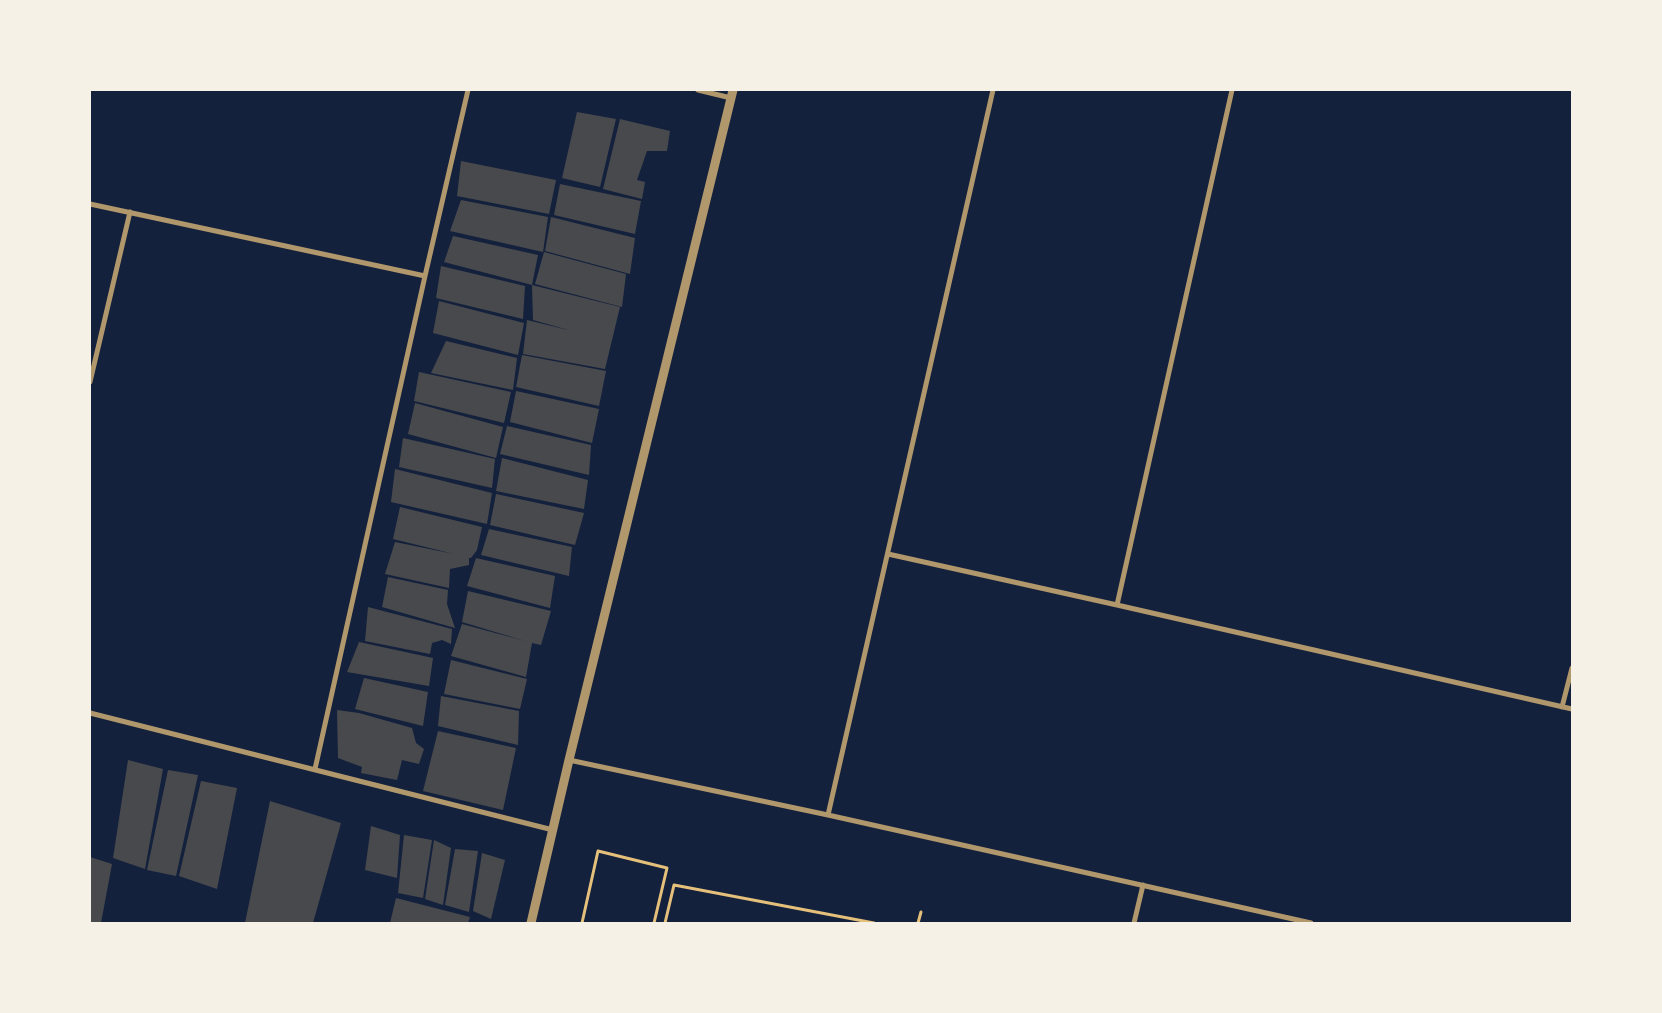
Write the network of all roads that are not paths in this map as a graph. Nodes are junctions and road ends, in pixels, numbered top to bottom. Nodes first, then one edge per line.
1 (468, 90) edge
2 (698, 90) edge
3 (993, 90) edge
4 (1232, 90) edge
5 (732, 94) edge
6 (90, 204) edge
7 (130, 212) junction
8 (425, 276) junction
9 (90, 382) edge
10 (888, 554) junction
11 (1117, 605) junction
12 (1572, 668) edge
13 (1562, 707) junction
14 (1572, 709) edge
15 (90, 713) edge
16 (569, 760) junction
17 (315, 770) junction
18 (828, 815) junction
19 (554, 830) junction
20 (1143, 885) junction
21 (531, 923) edge
22 (1134, 923) edge
23 (1311, 923) edge

1 - 8 street
2 - 5 street
3 - 10 street
4 - 11 street
5 - 16 street
6 - 7 street
7 - 8 street
7 - 9 street
8 - 17 street
10 - 11 street
10 - 18 street
11 - 13 street
12 - 13 street
13 - 14 street
15 - 17 street
16 - 18 street
16 - 19 street
17 - 19 street
18 - 20 street
19 - 21 street
20 - 22 street
20 - 23 street

